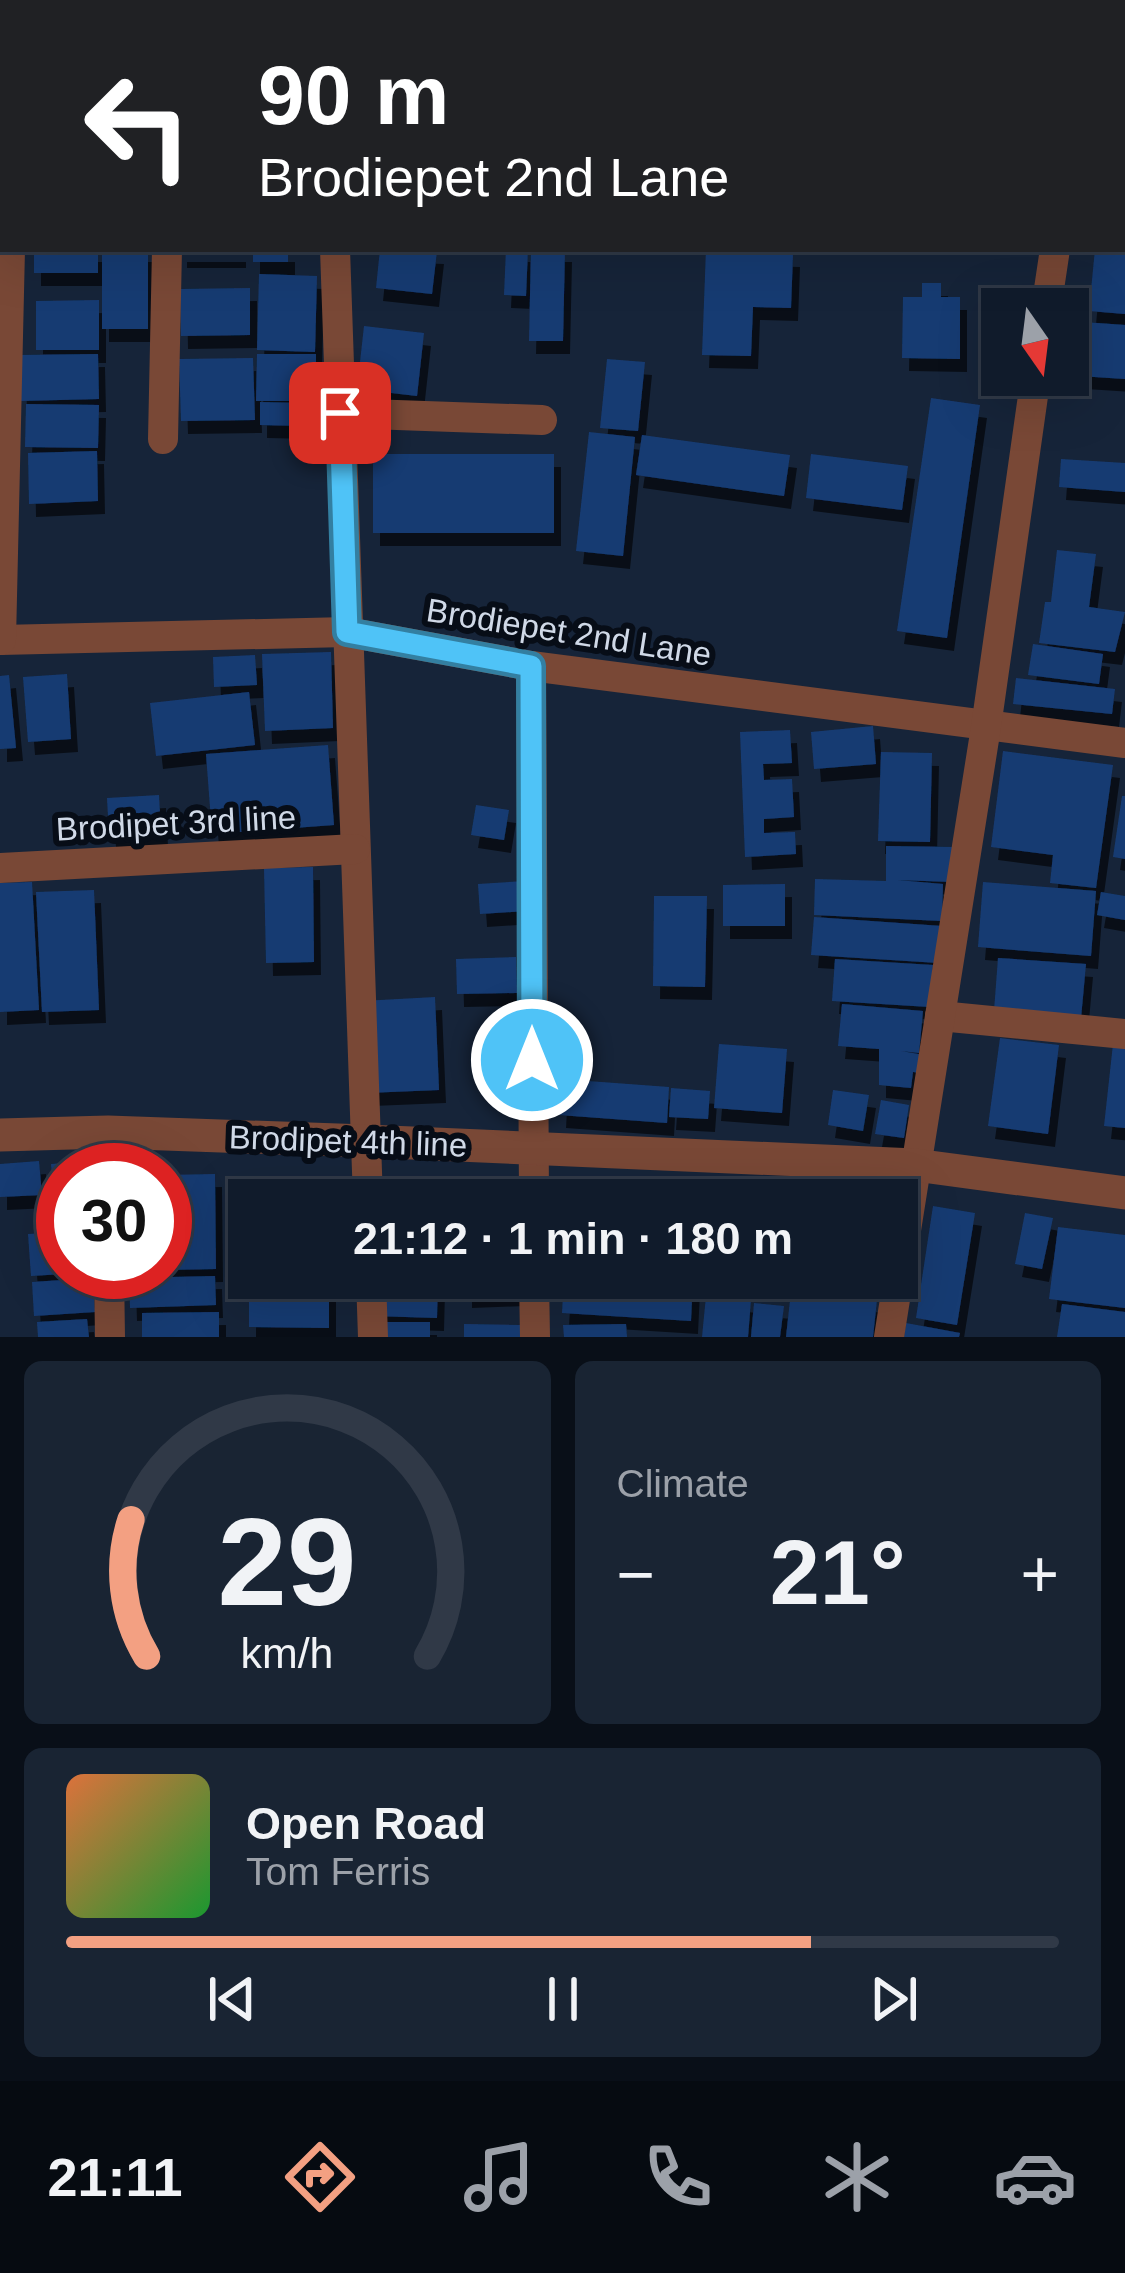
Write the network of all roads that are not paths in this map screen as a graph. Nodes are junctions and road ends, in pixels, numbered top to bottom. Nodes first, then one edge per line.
1 (10, 252) edge
2 (167, 252) edge
3 (335, 252) edge
4 (1055, 252) edge
5 (1049, 288) edge
6 (1033, 396) edge
7 (340, 413) junction
8 (542, 420) dead end
9 (163, 439) dead end
10 (347, 632) junction
11 (0, 640) edge
12 (531, 666) junction
13 (986, 728) junction
14 (1125, 743) edge
15 (355, 849) junction
16 (0, 868) edge
17 (940, 1016) junction
18 (1125, 1034) edge
19 (108, 1132) junction
20 (0, 1135) edge
21 (366, 1141) junction
22 (108, 1143) edge
23 (533, 1148) junction
24 (915, 1165) junction
25 (367, 1179) edge
26 (534, 1179) edge
27 (1125, 1192) edge
28 (110, 1299) edge
29 (372, 1299) edge
30 (534, 1299) edge
31 (110, 1337) edge
32 (374, 1337) edge
33 (535, 1337) edge
34 (889, 1337) edge

1 - 11 street
2 - 9 street
3 - 7 street
4 - 5 street
6 - 13 street
7 - 8 street
7 - 10 street
10 - 11 street, Brodiepet 2nd Lane
10 - 12 street, Brodiepet 2nd Lane
10 - 15 street
12 - 13 street, Brodiepet 2nd Lane
12 - 23 street
13 - 14 street, Brodiepet 2nd Lane
13 - 17 street
15 - 16 street, Brodipet 3rd line
15 - 21 street
17 - 18 street
17 - 24 street
19 - 20 street, Brodipet 4th line
19 - 21 street, Brodipet 4th line
19 - 22 street
21 - 23 street, Brodipet 4th line
21 - 25 street
23 - 24 street, Brodipet 4th line
23 - 26 street
24 - 27 street, Brodipet 4th line
24 - 34 street
28 - 31 street
29 - 32 street
30 - 33 street

